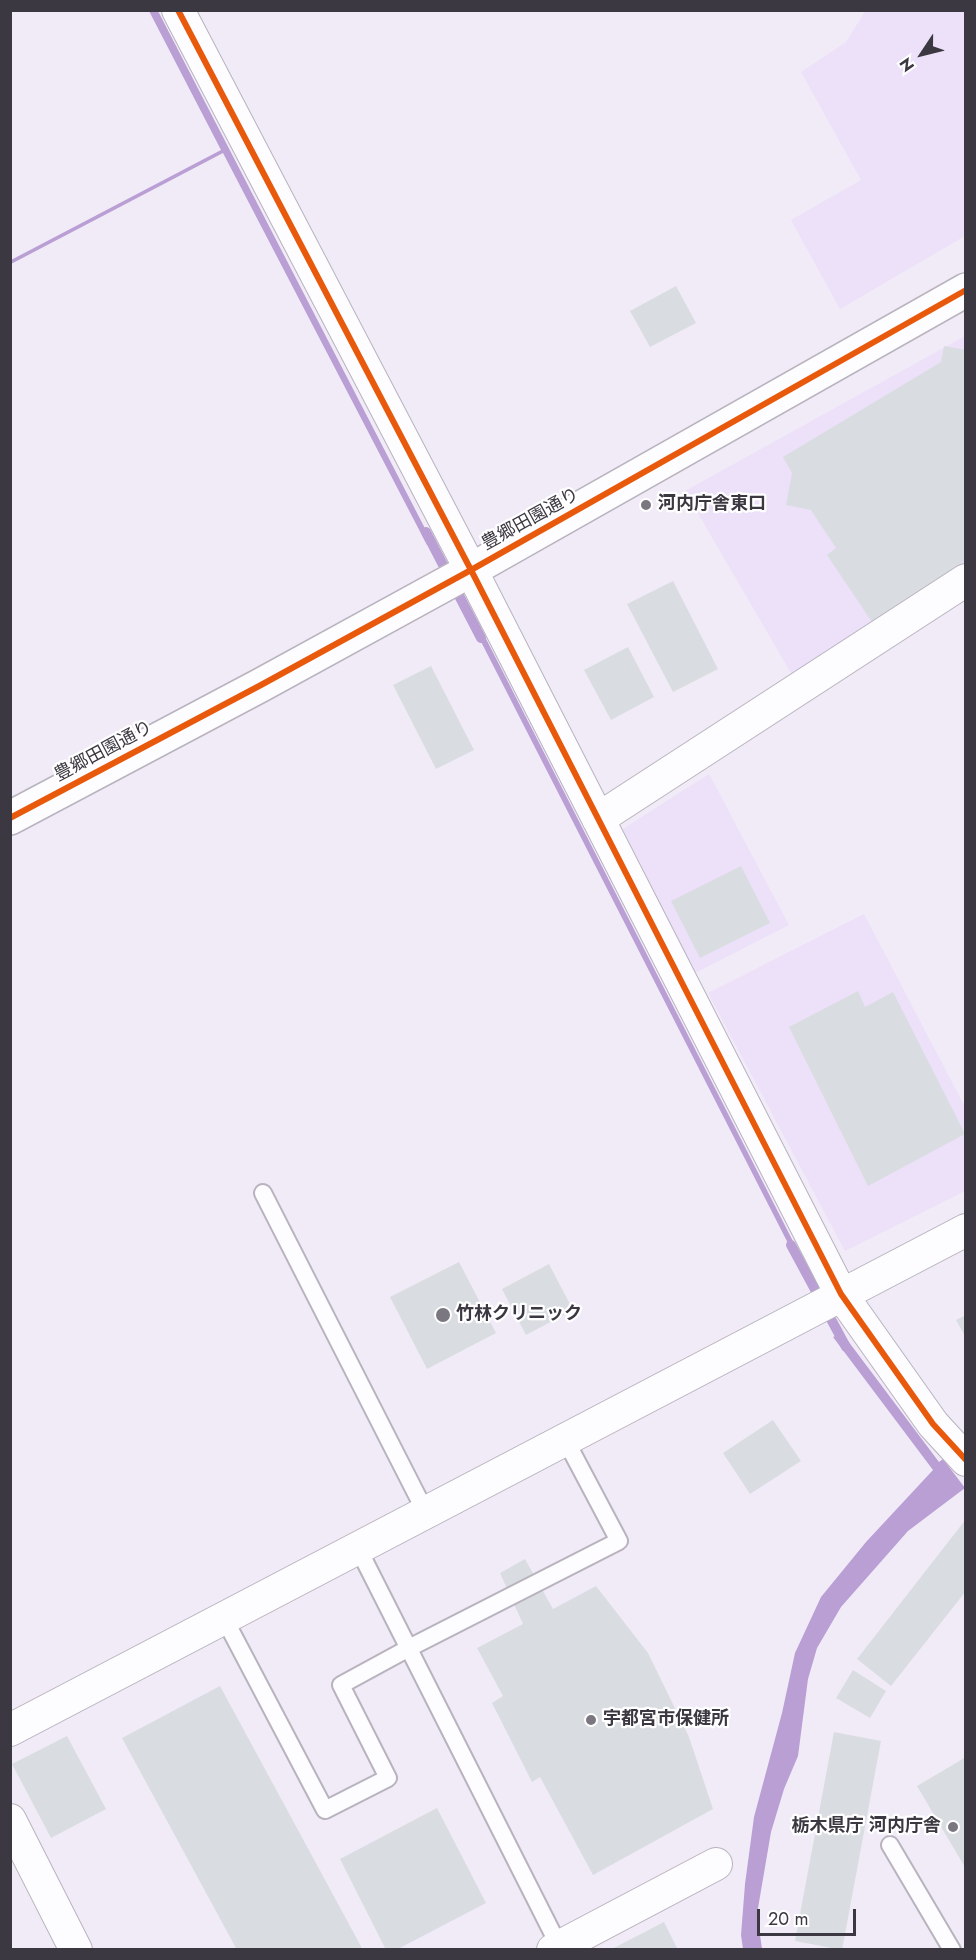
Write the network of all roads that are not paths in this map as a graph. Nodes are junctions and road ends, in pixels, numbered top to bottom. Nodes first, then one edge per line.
1 (178, 10) edge
2 (966, 290) edge
3 (471, 570) junction
4 (966, 580) edge
5 (10, 818) edge
6 (598, 819) junction
7 (263, 1193) dead end
8 (966, 1230) edge
9 (841, 1294) junction
10 (565, 1439) junction
11 (966, 1460) edge
12 (426, 1512) junction
13 (358, 1548) junction
14 (224, 1618) junction
15 (409, 1648) junction
16 (10, 1730) edge
17 (10, 1820) edge
18 (890, 1845) dead end
19 (716, 1864) dead end
20 (556, 1948) edge
21 (76, 1950) edge
22 (952, 1950) edge

1 - 3 street
2 - 3 street, 豊郷田園通り
3 - 5 street, 豊郷田園通り
3 - 6 street
4 - 6 street
6 - 9 street
7 - 12 lane
8 - 9 street
9 - 10 street
9 - 11 street
10 - 12 street
10 - 15 lane
12 - 13 street
13 - 14 street
13 - 15 lane
14 - 15 lane
14 - 16 street
15 - 20 lane
17 - 21 street
18 - 22 lane
19 - 20 street

